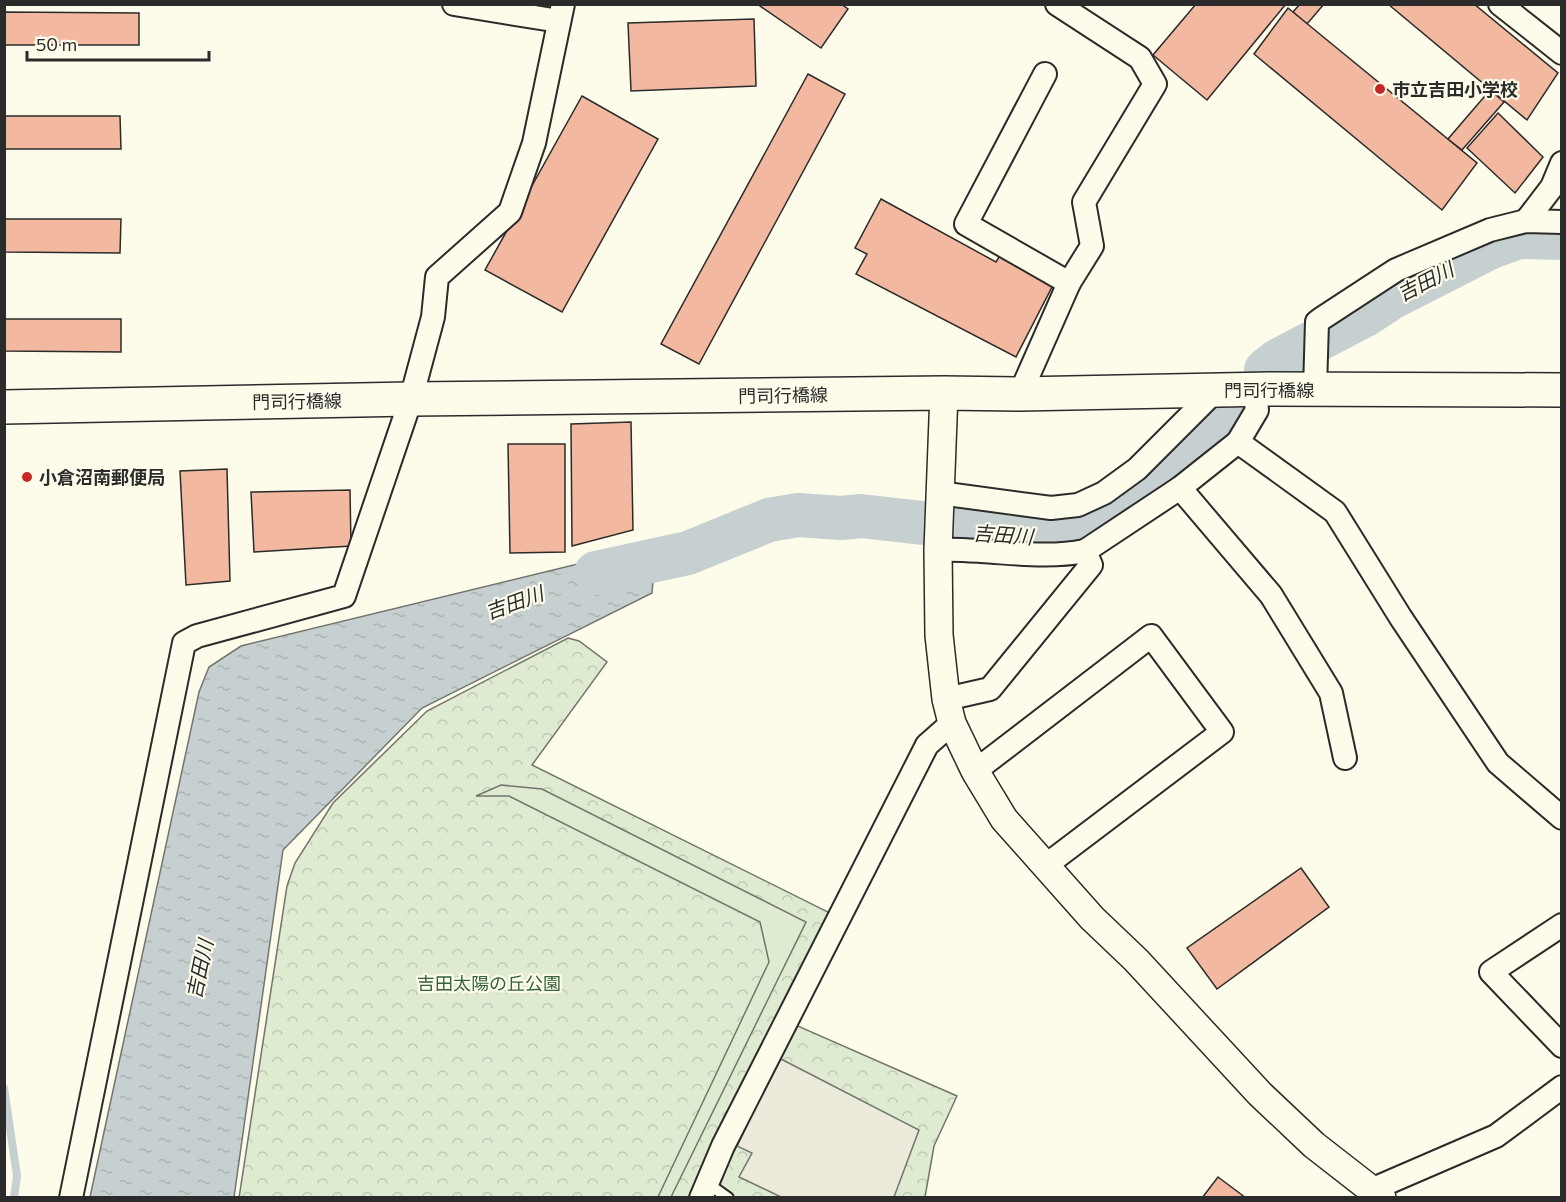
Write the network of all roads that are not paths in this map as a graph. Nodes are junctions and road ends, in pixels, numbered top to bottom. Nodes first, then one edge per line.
1 (454, 4) edge
2 (1057, 4) edge
3 (1500, 4) edge
4 (1522, 12) edge
5 (561, 13) edge
6 (1562, 53) edge
7 (1045, 75) dead end
8 (1562, 163) edge
9 (1526, 221) junction
10 (1562, 222) edge
11 (1070, 283) junction
12 (1315, 388) junction
13 (1216, 390) junction
14 (1254, 390) junction
15 (1562, 390) edge
16 (944, 393) junction
17 (1020, 394) junction
18 (411, 399) junction
19 (4, 407) edge
20 (1238, 442) junction
21 (1180, 488) junction
22 (939, 498) junction
23 (938, 543) junction
24 (1085, 551) junction
25 (949, 711) junction
26 (1346, 758) dead end
27 (975, 771) junction
28 (1562, 818) edge
29 (1045, 866) junction
30 (1562, 925) edge
31 (1562, 1046) edge
32 (1562, 1087) edge
33 (704, 1190) edge
34 (1376, 1194) edge
35 (71, 1197) edge
36 (728, 1197) edge

1 - 5 street
2 - 11 street
3 - 4 street
4 - 6 street
5 - 18 street
7 - 11 street
8 - 9 street
9 - 10 street
9 - 12 street
11 - 17 street
12 - 14 main road, 門司行橋線
12 - 15 main road, 門司行橋線
13 - 14 main road, 門司行橋線
13 - 17 main road, 門司行橋線
13 - 22 street
14 - 20 street
16 - 17 main road, 門司行橋線
16 - 18 main road, 門司行橋線
16 - 22 street
18 - 19 main road, 門司行橋線
18 - 35 street
20 - 21 street
20 - 28 street
21 - 24 street
21 - 26 street
22 - 23 street
23 - 24 street
23 - 25 street
24 - 25 street
25 - 27 street
25 - 33 street
27 - 29 street
27 - 29 street
29 - 34 street
30 - 31 street
32 - 34 street
33 - 36 lane

